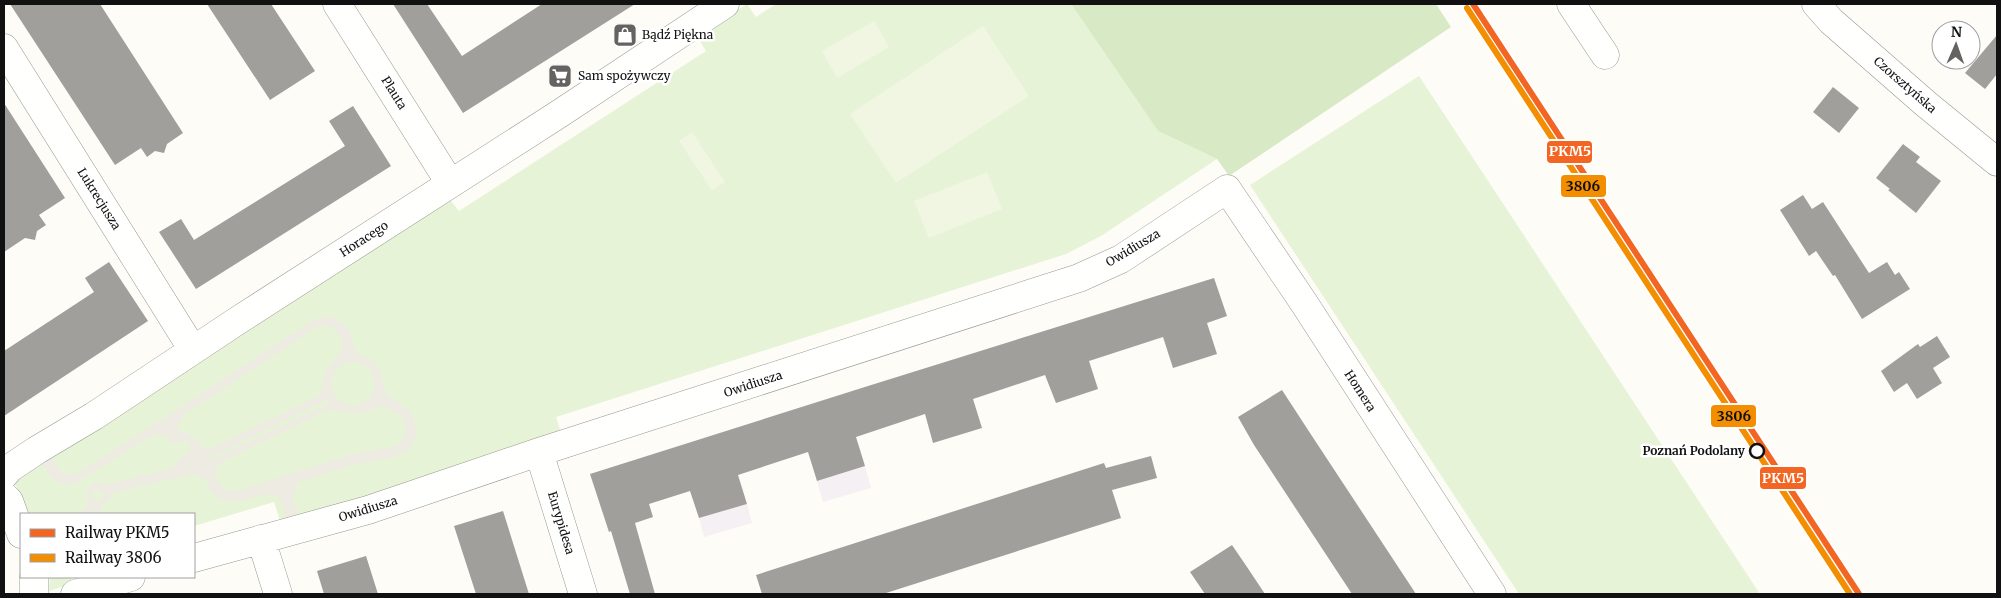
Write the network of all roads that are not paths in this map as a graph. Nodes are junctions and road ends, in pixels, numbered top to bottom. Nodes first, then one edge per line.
1 (337, 4) edge
2 (1571, 4) edge
3 (1816, 4) edge
4 (719, 5) edge
5 (4, 48) edge
6 (1605, 55) dead end
7 (1997, 162) edge
8 (450, 183) junction
9 (1227, 189) joint
10 (193, 350) junction
11 (539, 452) junction
12 (4, 475) edge
13 (4, 496) edge
14 (20, 531) edge
15 (261, 539) junction
16 (195, 558) edge
17 (34, 578) edge
18 (128, 578) edge
19 (34, 594) edge
20 (75, 594) edge
21 (278, 594) edge
22 (583, 594) edge
23 (1492, 594) edge

1 - 8 street, Plauta
2 - 6 street
3 - 7 street, Czorsztyńska
4 - 8 street, Horacego
5 - 10 street, Lukrecjusza
8 - 10 street, Horacego
9 - 11 street, Owidiusza
9 - 23 street, Homera
10 - 12 street, Horacego
11 - 15 street, Owidiusza
11 - 22 street, Eurypidesa
13 - 14 street
15 - 16 street, Owidiusza
15 - 21 street
17 - 19 street
18 - 20 street

